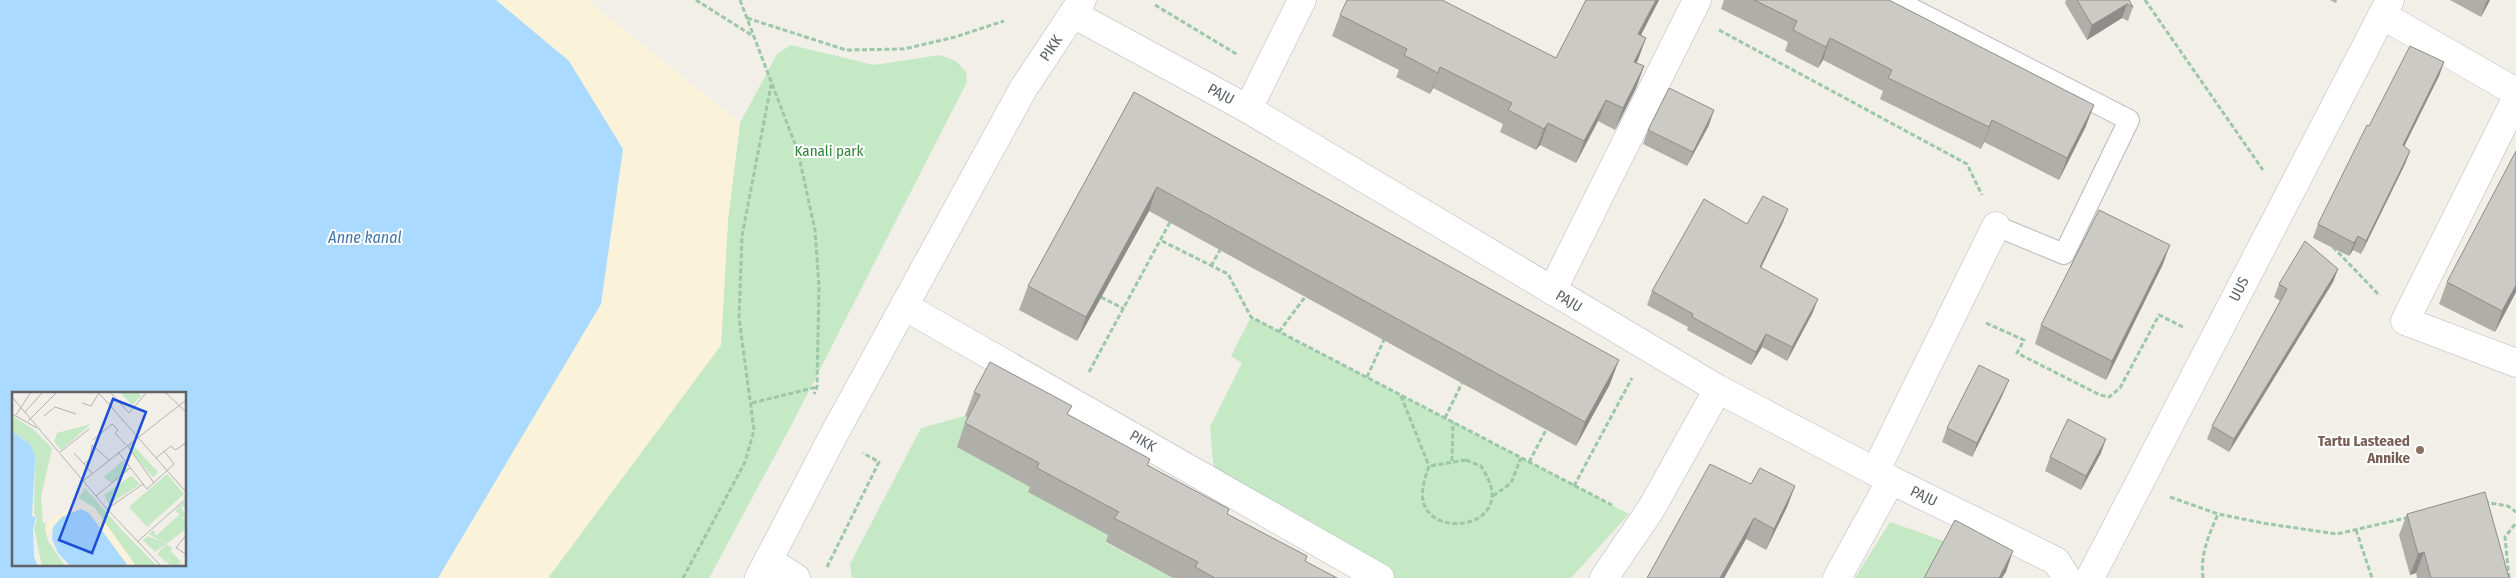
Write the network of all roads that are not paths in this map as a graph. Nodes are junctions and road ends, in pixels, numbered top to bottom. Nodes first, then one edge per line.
1 (1302, 0) edge
2 (1895, 0) edge
3 (1077, 7) edge
4 (1694, 7) edge
5 (2386, 7) edge
6 (2516, 92) edge
7 (2516, 99) edge
8 (1248, 109) junction
9 (1996, 226) joint
10 (1552, 290) junction
11 (904, 306) junction
12 (2516, 364) edge
13 (1718, 389) junction
14 (1883, 476) junction
15 (763, 569) edge
16 (796, 578) edge
17 (1380, 578) edge
18 (1604, 578) edge
19 (1838, 578) edge
20 (2067, 578) edge
21 (2090, 578) edge

1 - 8 street
2 - 9 lane
3 - 8 street, PAJU
3 - 11 street, PIKK
4 - 10 street
5 - 6 street
5 - 21 street, UUS
7 - 12 street
8 - 10 street, PAJU
9 - 14 street
10 - 13 street, PAJU
11 - 15 street, PIKK
11 - 17 street, PIKK
13 - 14 street, PAJU
13 - 18 street
14 - 19 street
14 - 20 street, PAJU
15 - 16 street

